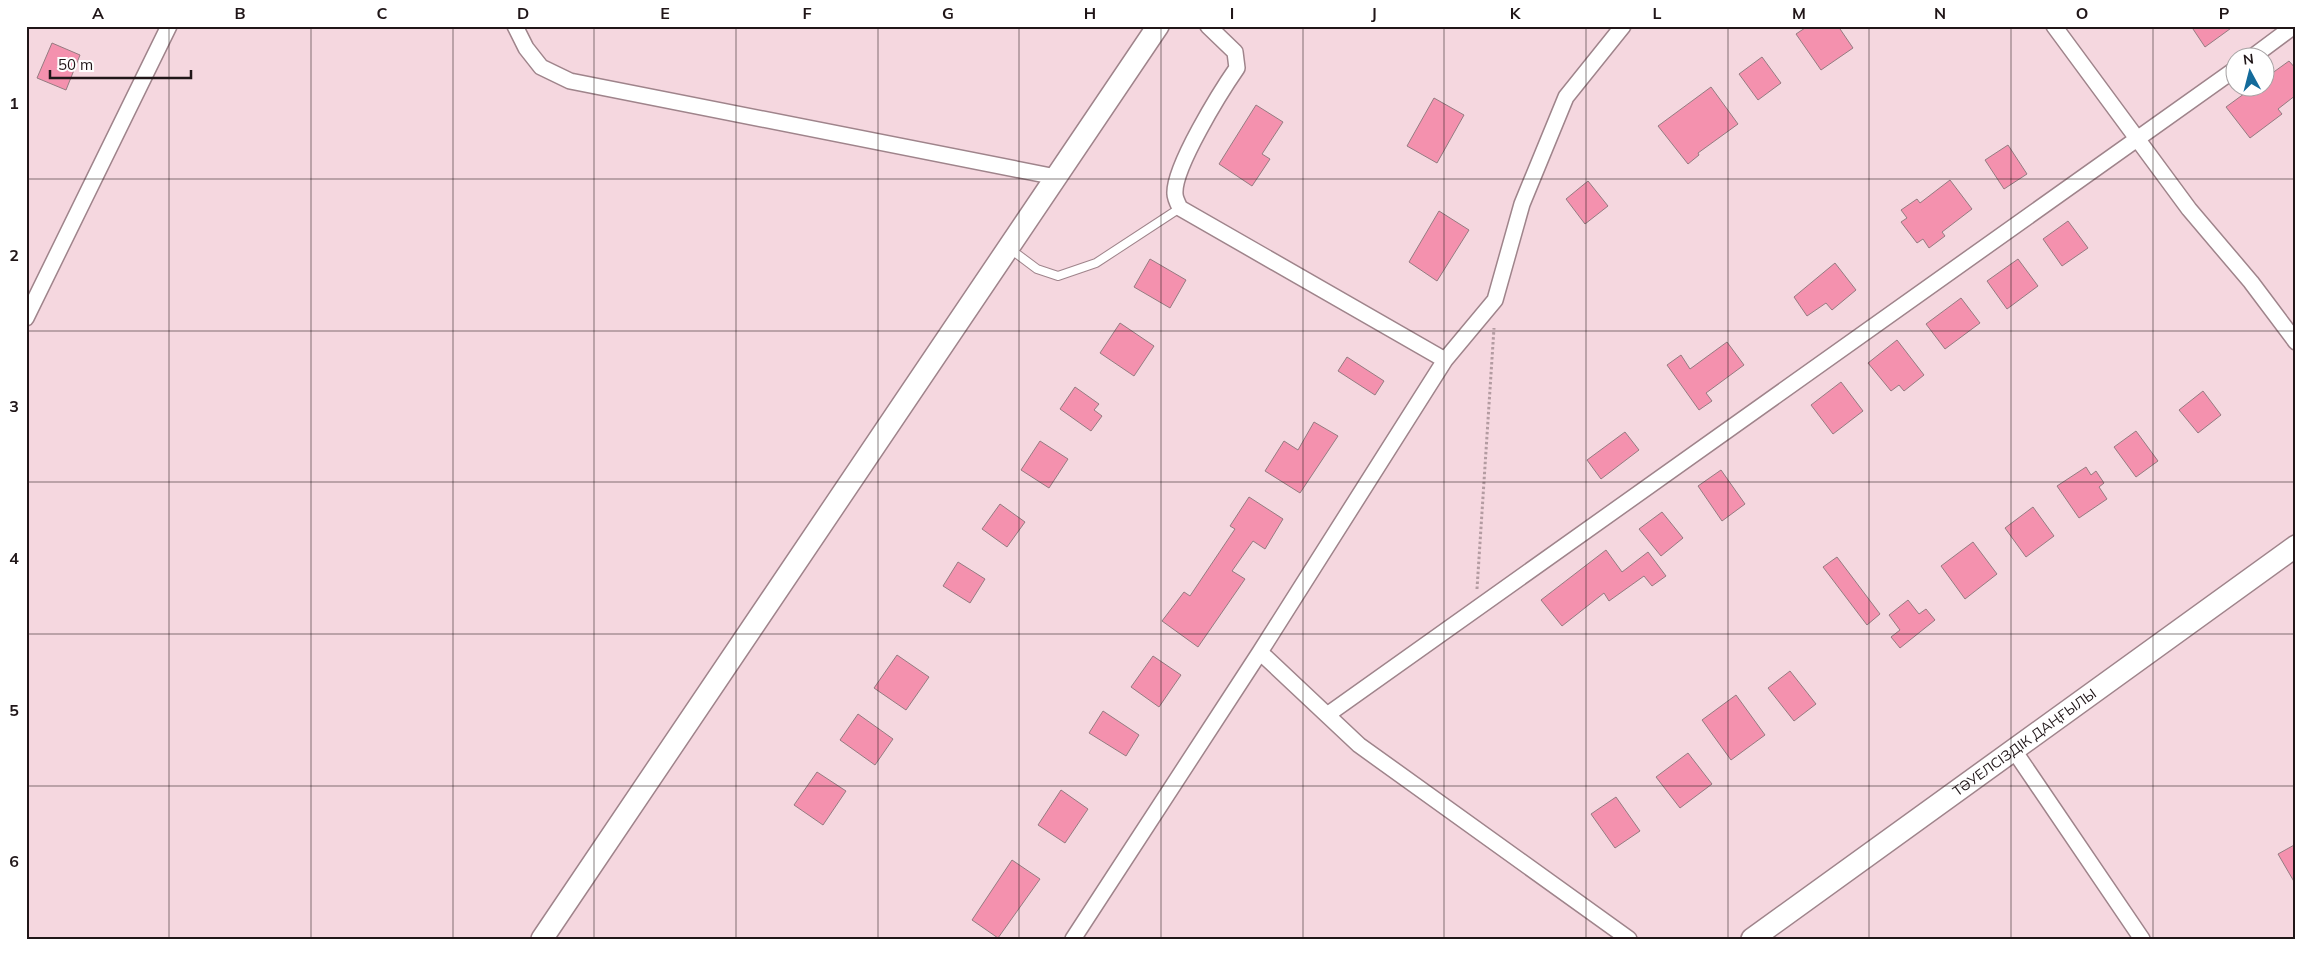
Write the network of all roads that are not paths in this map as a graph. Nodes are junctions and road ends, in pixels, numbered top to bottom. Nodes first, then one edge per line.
1 (169, 26) edge
2 (515, 26) edge
3 (1158, 26) edge
4 (1208, 26) edge
5 (1623, 26) edge
6 (2054, 26) edge
7 (2294, 26) edge
8 (2264, 48) edge
9 (2224, 77) edge
10 (2138, 140) junction
11 (1056, 177) junction
12 (1180, 208) junction
13 (1008, 248) junction
14 (26, 318) edge
15 (2296, 342) edge
16 (1445, 360) junction
17 (2296, 546) edge
18 (1260, 652) junction
19 (1327, 715) junction
20 (2013, 749) junction
21 (542, 939) edge
22 (1073, 939) edge
23 (1629, 939) edge
24 (1752, 939) edge
25 (2142, 939) edge

1 - 14 street
2 - 11 street
3 - 11 main road
4 - 12 street
5 - 16 street
6 - 10 street
7 - 8 street
9 - 10 street
10 - 15 street
10 - 19 street
11 - 13 main road
12 - 13 lane
12 - 16 street
13 - 21 main road
16 - 18 street
17 - 20 main road, ТӘУЕЛСІЗДІК ДАҢҒЫЛЫ
18 - 19 street
18 - 22 street
19 - 23 street
20 - 24 main road, ТӘУЕЛСІЗДІК ДАҢҒЫЛЫ
20 - 25 street

